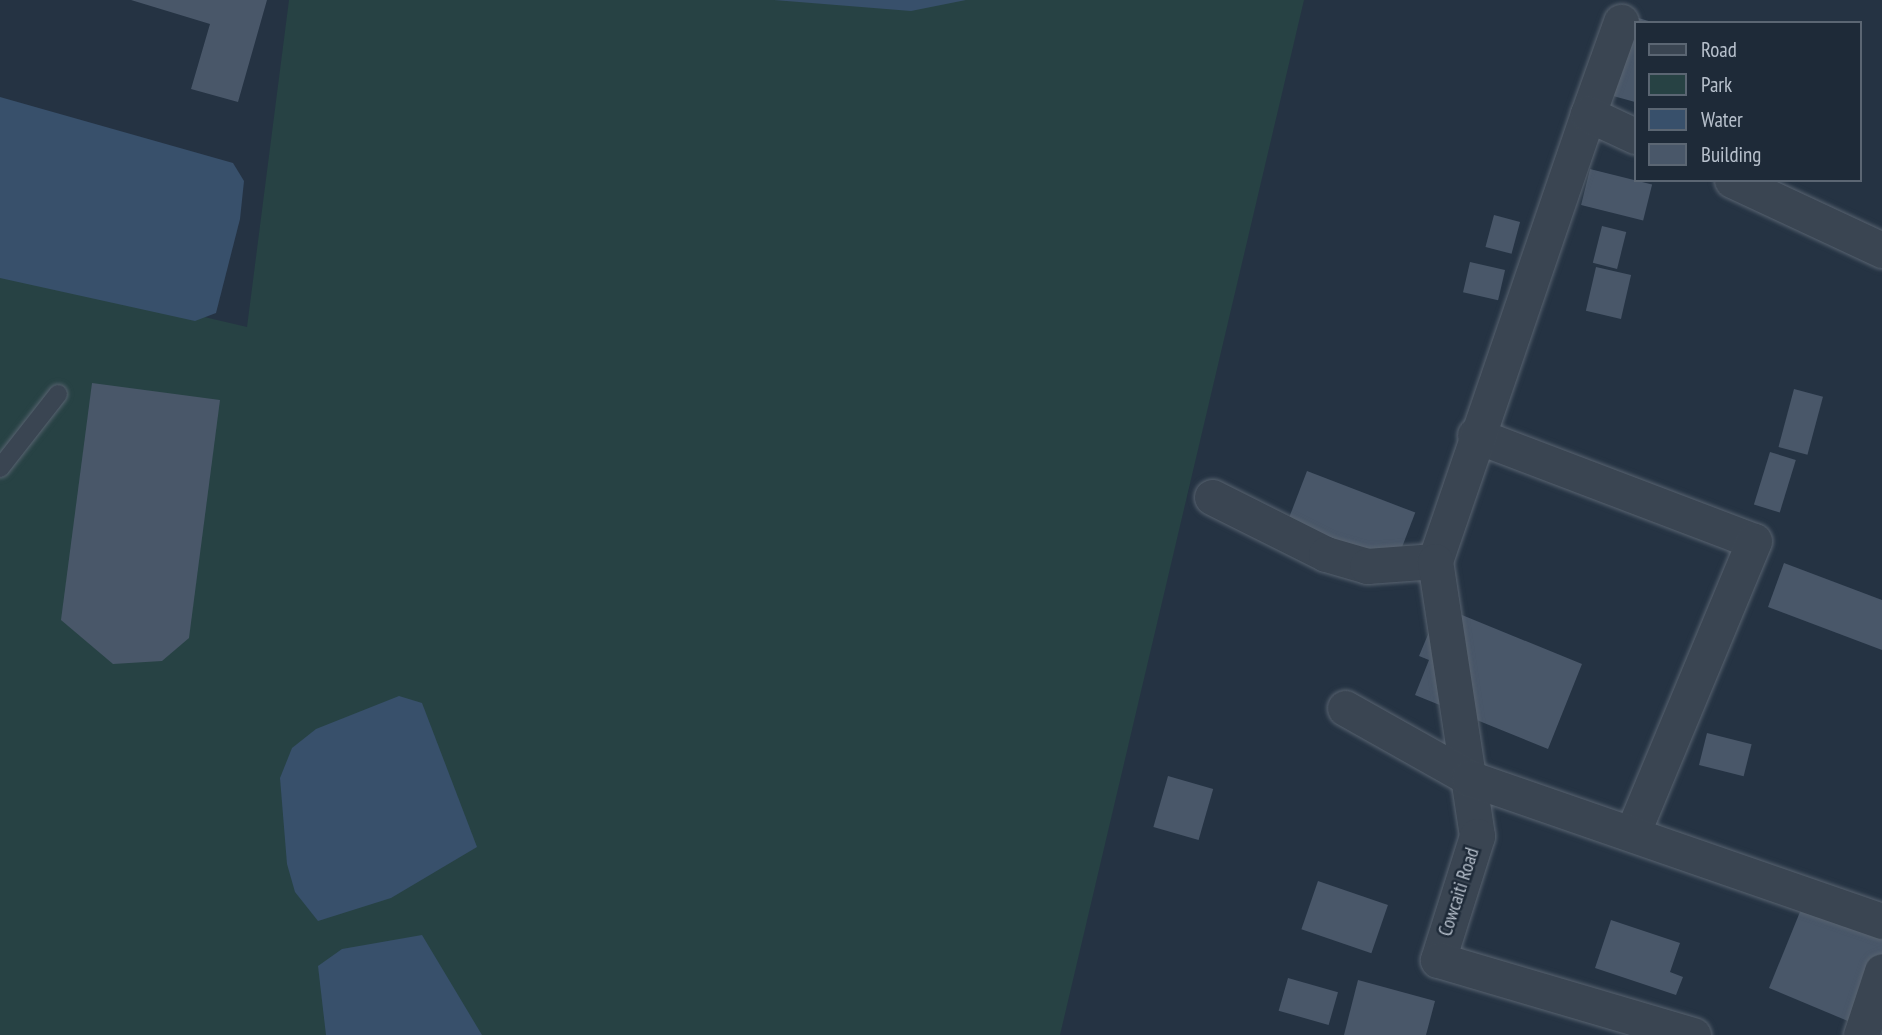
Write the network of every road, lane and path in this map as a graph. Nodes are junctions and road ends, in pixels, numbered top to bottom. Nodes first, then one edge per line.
1 (1621, 22) dead end
2 (1588, 114) junction
3 (1633, 135) edge
4 (1735, 182) edge
5 (1882, 250) edge
6 (58, 394) dead end
7 (1475, 435) junction
8 (0, 468) edge
9 (1212, 497) dead end
10 (1435, 561) junction
11 (1345, 708) dead end
12 (1469, 778) junction
13 (1633, 834) junction
14 (1882, 921) edge
15 (1882, 971) edge
16 (1693, 1035) edge
17 (1861, 1035) edge

1 - 2 street
2 - 3 street
2 - 7 street
4 - 5 street
6 - 8 lane
7 - 10 street
7 - 13 street
9 - 10 street
10 - 12 street, Cowcaiti Road
11 - 12 street
12 - 13 street
12 - 16 street, Cowcaiti Road
13 - 14 street
15 - 17 street

